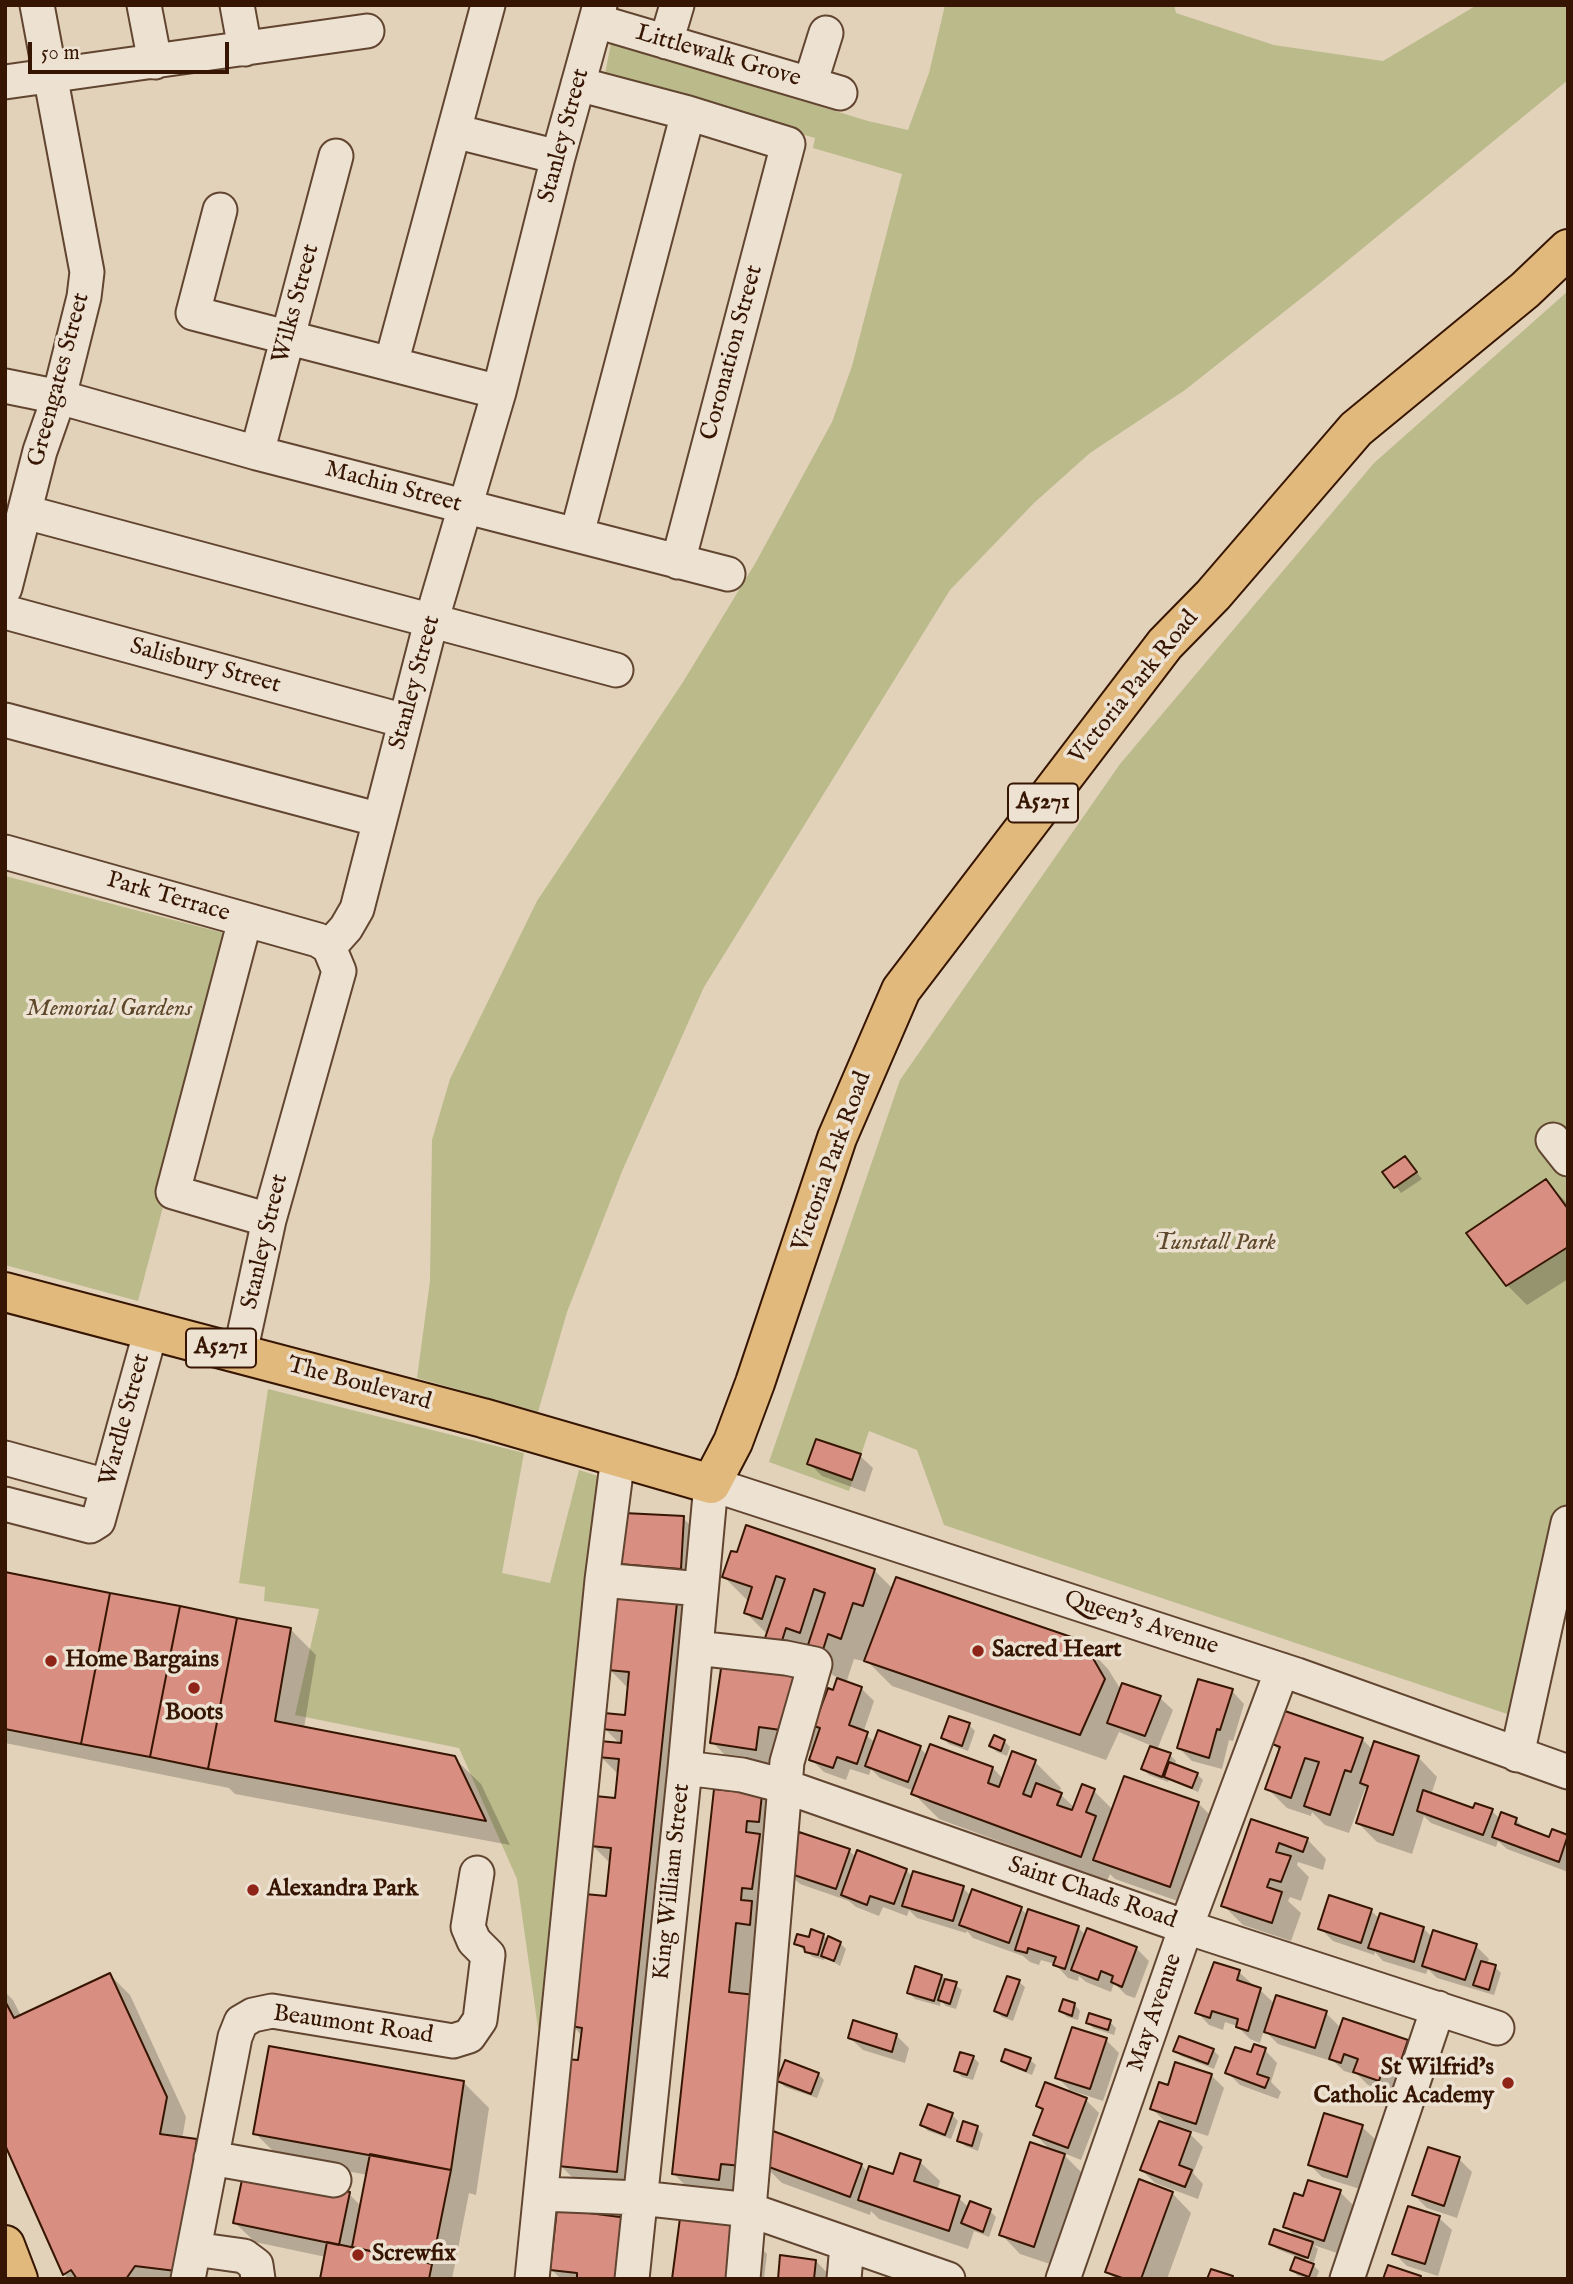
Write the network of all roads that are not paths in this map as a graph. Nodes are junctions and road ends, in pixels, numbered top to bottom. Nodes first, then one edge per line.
1 (37, 5) edge
2 (144, 5) edge
3 (237, 5) edge
4 (488, 5) edge
5 (677, 5) edge
6 (598, 13) edge
7 (367, 31) dead end
8 (826, 33) dead end
9 (666, 42) junction
10 (249, 48) junction
11 (155, 62) junction
12 (50, 76) junction
13 (5, 82) edge
14 (578, 84) junction
15 (688, 113) junction
16 (454, 131) junction
17 (336, 156) dead end
18 (558, 157) junction
19 (220, 210) dead end
20 (1568, 249) edge
21 (288, 337) junction
22 (391, 364) junction
23 (5, 386) edge
24 (499, 392) junction
25 (59, 397) junction
26 (257, 453) junction
27 (466, 507) junction
28 (24, 512) junction
29 (577, 534) junction
30 (678, 562) junction
31 (728, 574) dead end
32 (5, 588) edge
33 (5, 612) edge
34 (431, 622) junction
35 (616, 670) dead end
36 (5, 720) edge
37 (405, 721) junction
38 (380, 820) junction
39 (5, 852) edge
40 (246, 920) junction
41 (329, 947) junction
42 (269, 1220) junction
43 (5, 1292) edge
44 (151, 1330) junction
45 (240, 1353) junction
46 (618, 1457) junction
47 (5, 1458) edge
48 (710, 1484) junction
49 (104, 1497) junction
50 (5, 1504) edge
51 (1568, 1523) edge
52 (602, 1580) junction
53 (701, 1589) junction
54 (696, 1648) junction
55 (1282, 1670) junction
56 (1517, 1755) junction
57 (685, 1768) junction
58 (1568, 1772) edge
59 (785, 1786) junction
60 (477, 1873) dead end
61 (1186, 1927) junction
62 (1438, 2008) junction
63 (1497, 2028) dead end
64 (211, 2158) junction
65 (334, 2180) dead end
66 (541, 2194) junction
67 (639, 2198) junction
68 (750, 2210) junction
69 (847, 2245) junction
70 (191, 2264) edge
71 (258, 2279) edge
72 (532, 2279) edge
73 (632, 2279) edge
74 (743, 2279) edge
75 (844, 2279) edge
76 (948, 2279) edge
77 (1063, 2279) edge
78 (1347, 2279) edge

1 - 12 street, Greengates Street
2 - 11 street
3 - 10 street
4 - 16 street
5 - 9 street
6 - 9 street, Littlewalk Grove
6 - 14 street, Stanley Street
7 - 10 street
8 - 9 street, Littlewalk Grove
10 - 11 street
11 - 12 street
12 - 13 street
12 - 25 street, Greengates Street
14 - 15 street
14 - 18 street, Stanley Street
15 - 29 street
15 - 30 street, Coronation Street
16 - 18 street
16 - 22 street
17 - 21 street, Wilks Street
18 - 24 street, Stanley Street
19 - 21 street
20 - 48 main road, Victoria Park Road / A5271
21 - 22 street
21 - 26 street, Wilks Street
22 - 24 street
23 - 25 street, Machin Street
24 - 27 street, Stanley Street
25 - 26 street, Machin Street
25 - 28 street, Greengates Street
26 - 27 street, Machin Street
27 - 29 street, Machin Street
27 - 34 street, Stanley Street
28 - 32 street, Greengates Street
28 - 34 street
29 - 30 street, Machin Street
30 - 31 street, Machin Street
33 - 37 street, Salisbury Street
34 - 35 street
34 - 37 street, Stanley Street
36 - 38 street
37 - 38 street, Stanley Street
38 - 41 street, Stanley Street
39 - 40 street, Park Terrace
40 - 41 street, Park Terrace
40 - 42 street
41 - 42 street, Stanley Street
42 - 45 street, Stanley Street
43 - 44 main road, The Boulevard / A5271
44 - 45 main road, The Boulevard / A5271
44 - 49 street, Wardle Street
45 - 46 main road, The Boulevard / A5271
46 - 48 main road, The Boulevard / A5271
46 - 52 street
47 - 49 street
48 - 53 street, King William Street
48 - 55 street, Queen's Avenue
49 - 50 street
51 - 56 street
52 - 53 street
52 - 66 street
53 - 54 street, King William Street
54 - 57 street, King William Street
54 - 59 street
55 - 56 street, Queen's Avenue
55 - 61 street, May Avenue
56 - 58 street, Queen's Avenue
57 - 59 street, Saint Chads Road
57 - 67 street, King William Street
59 - 61 street, Saint Chads Road
59 - 68 street
60 - 64 street, Beaumont Road
61 - 62 street, Saint Chads Road
61 - 77 street, May Avenue
62 - 63 street, Saint Chads Road
62 - 78 street
64 - 65 street
64 - 70 street, Beaumont Road
66 - 67 street
66 - 72 street
67 - 68 street
67 - 73 street, King William Street
68 - 69 street
68 - 74 street
69 - 75 street
69 - 76 street
70 - 71 street

